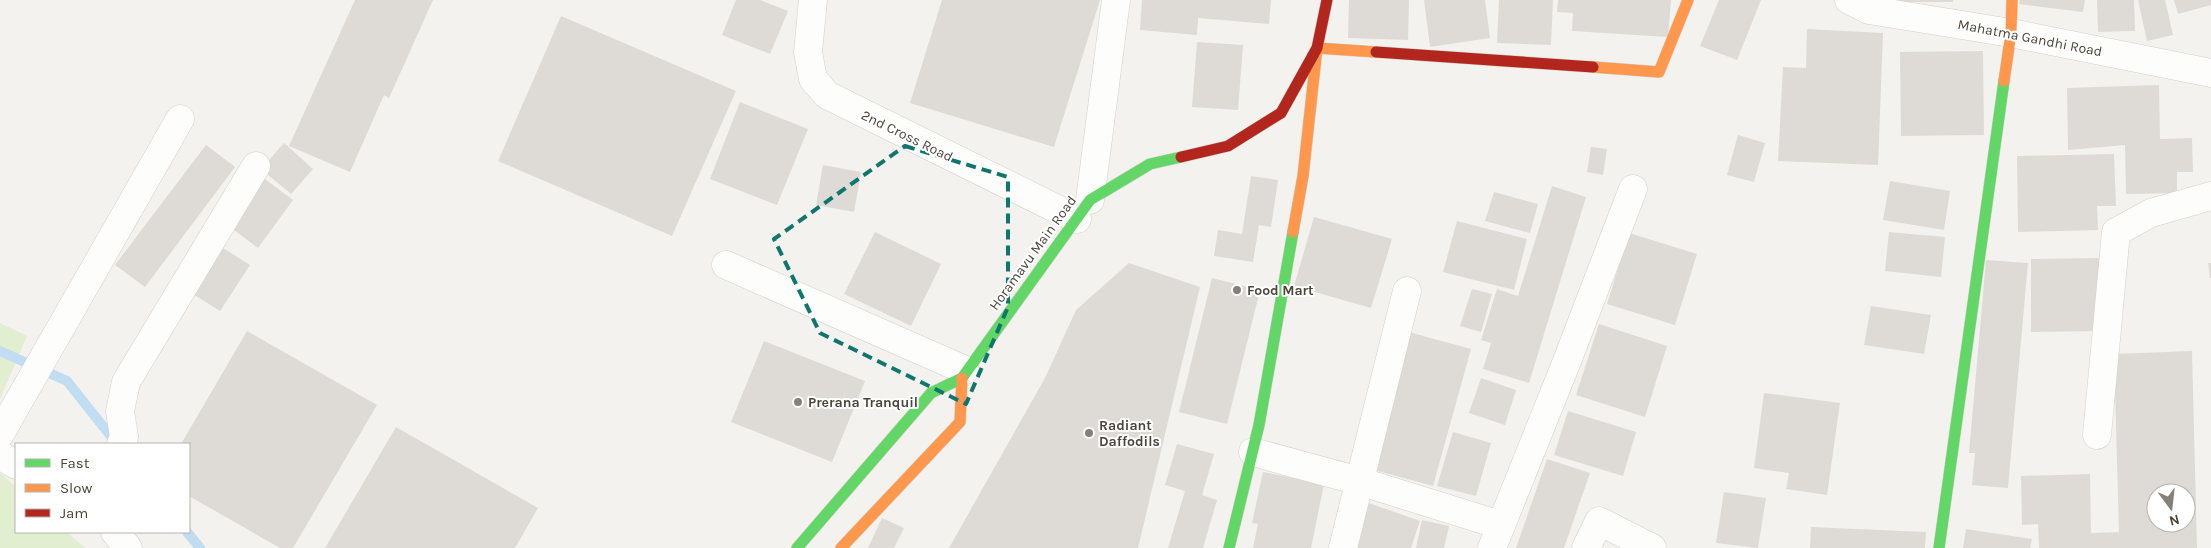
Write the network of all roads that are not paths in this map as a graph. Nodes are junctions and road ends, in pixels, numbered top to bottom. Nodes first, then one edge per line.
1 (813, 0) edge
2 (1116, 0) edge
3 (1327, 0) edge
4 (1688, 0) edge
5 (1849, 0) edge
6 (2012, 0) edge
7 (2011, 32) junction
8 (1317, 48) junction
9 (2211, 73) edge
10 (180, 119) dead end
11 (256, 166) dead end
12 (1633, 189) dead end
13 (2211, 196) edge
14 (1084, 210) junction
15 (726, 265) dead end
16 (1407, 291) dead end
17 (964, 374) junction
18 (0, 434) edge
19 (2097, 435) dead end
20 (123, 441) edge
21 (1253, 452) junction
22 (0, 455) edge
23 (15, 464) edge
24 (1359, 481) junction
25 (116, 533) edge
26 (1496, 536) edge
27 (128, 548) edge
28 (797, 548) edge
29 (841, 548) edge
30 (1229, 548) edge
31 (1343, 548) edge
32 (1586, 548) edge
33 (1652, 548) edge
34 (1939, 548) edge

1 - 14 street, 2nd Cross Road
2 - 14 street
3 - 8 street, Horamavu Main Road
4 - 8 street
5 - 7 street, Mahatma Gandhi Road
6 - 7 street
7 - 9 street, Mahatma Gandhi Road
7 - 34 street
8 - 14 street, Horamavu Main Road
8 - 21 street
10 - 18 street
11 - 20 street
12 - 26 street
13 - 19 street
14 - 17 street, Horamavu Main Road
15 - 17 street
16 - 24 street
17 - 28 street, Horamavu Main Road
17 - 29 street
21 - 24 street
21 - 30 street
22 - 23 street
24 - 26 street
24 - 31 street
25 - 27 street
32 - 33 street

